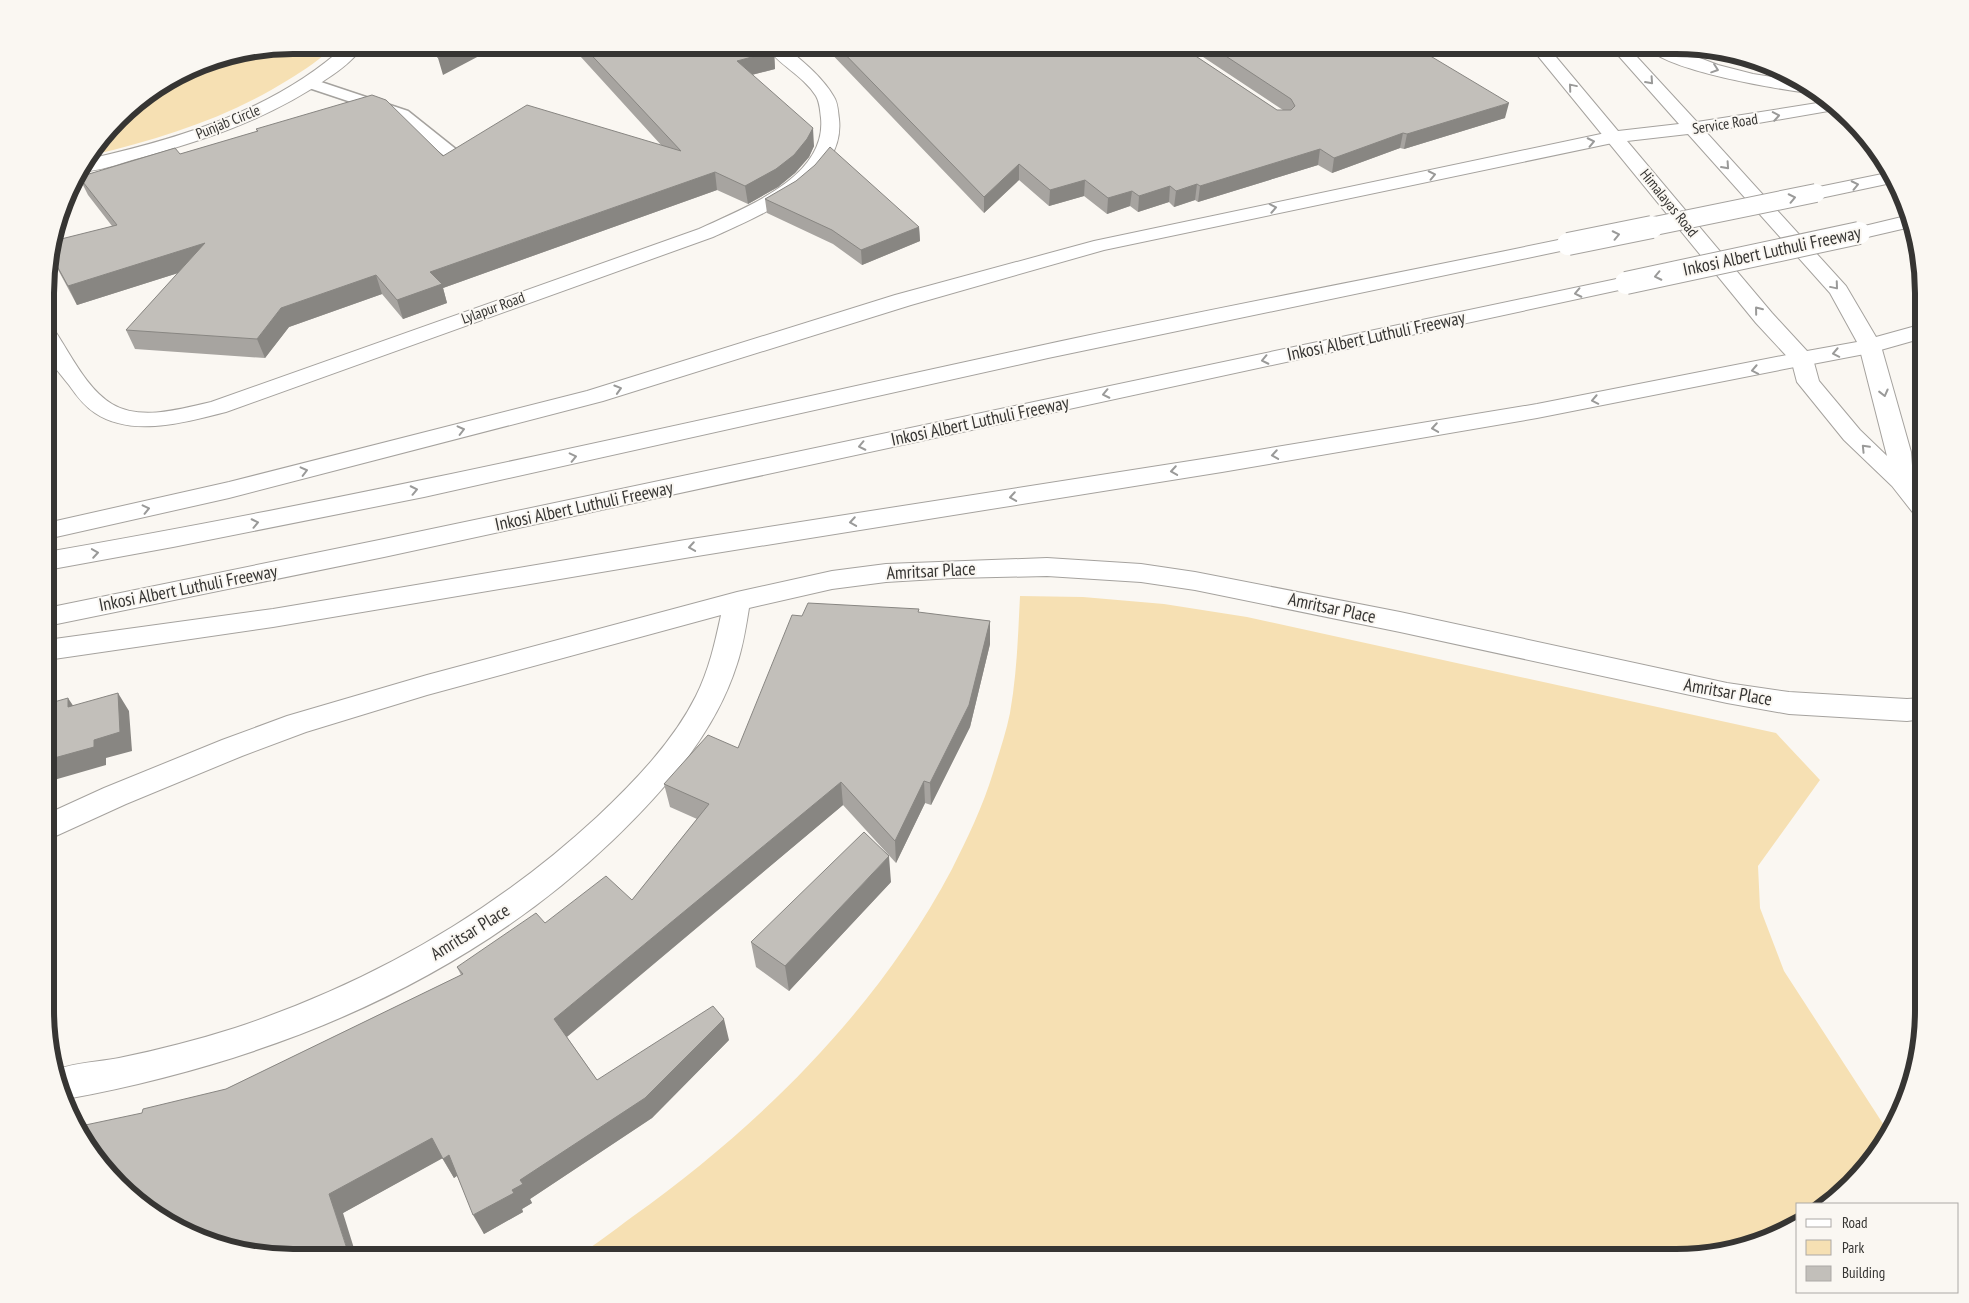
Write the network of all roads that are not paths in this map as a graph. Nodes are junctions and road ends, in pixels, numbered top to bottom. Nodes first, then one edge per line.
1 (346, 54) edge
2 (783, 54) edge
3 (1546, 54) edge
4 (1625, 54) edge
5 (1673, 54) edge
6 (309, 83) junction
7 (1796, 86) edge
8 (1826, 107) edge
9 (1694, 130) junction
10 (1615, 137) junction
11 (458, 158) edge
12 (92, 164) edge
13 (1886, 179) edge
14 (1905, 223) edge
15 (1915, 334) edge
16 (54, 346) edge
17 (1870, 346) junction
18 (1802, 360) junction
19 (1901, 480) junction
20 (1915, 497) edge
21 (54, 529) edge
22 (54, 560) edge
23 (737, 601) junction
24 (54, 615) edge
25 (54, 649) edge
26 (1915, 710) edge
27 (54, 825) edge
28 (65, 1083) edge

1 - 6 main road, Punjab Circle
2 - 16 main road, Lylapur Road
10 -> 3 main road, Himalayas Road
4 -> 9 main road
5 -> 7 main road
6 - 11 lane
6 - 12 main road, Punjab Circle
9 -> 8 main road, Service Road
9 - 10 main road, Service Road
9 -> 17 main road
18 -> 10 main road, Himalayas Road
21 -> 10 main road, Service Road
22 -> 13 main road, bridge
14 -> 24 main road, Inkosi Albert Luthuli Freeway, bridge
15 - 17 main road
17 -> 18 main road
17 -> 19 main road
19 -> 18 main road, Himalayas Road
18 -> 25 main road
19 - 20 main road, Himalayas Road
23 - 26 main road, Amritsar Place
23 - 27 main road, Amritsar Place
23 - 28 main road, Amritsar Place

